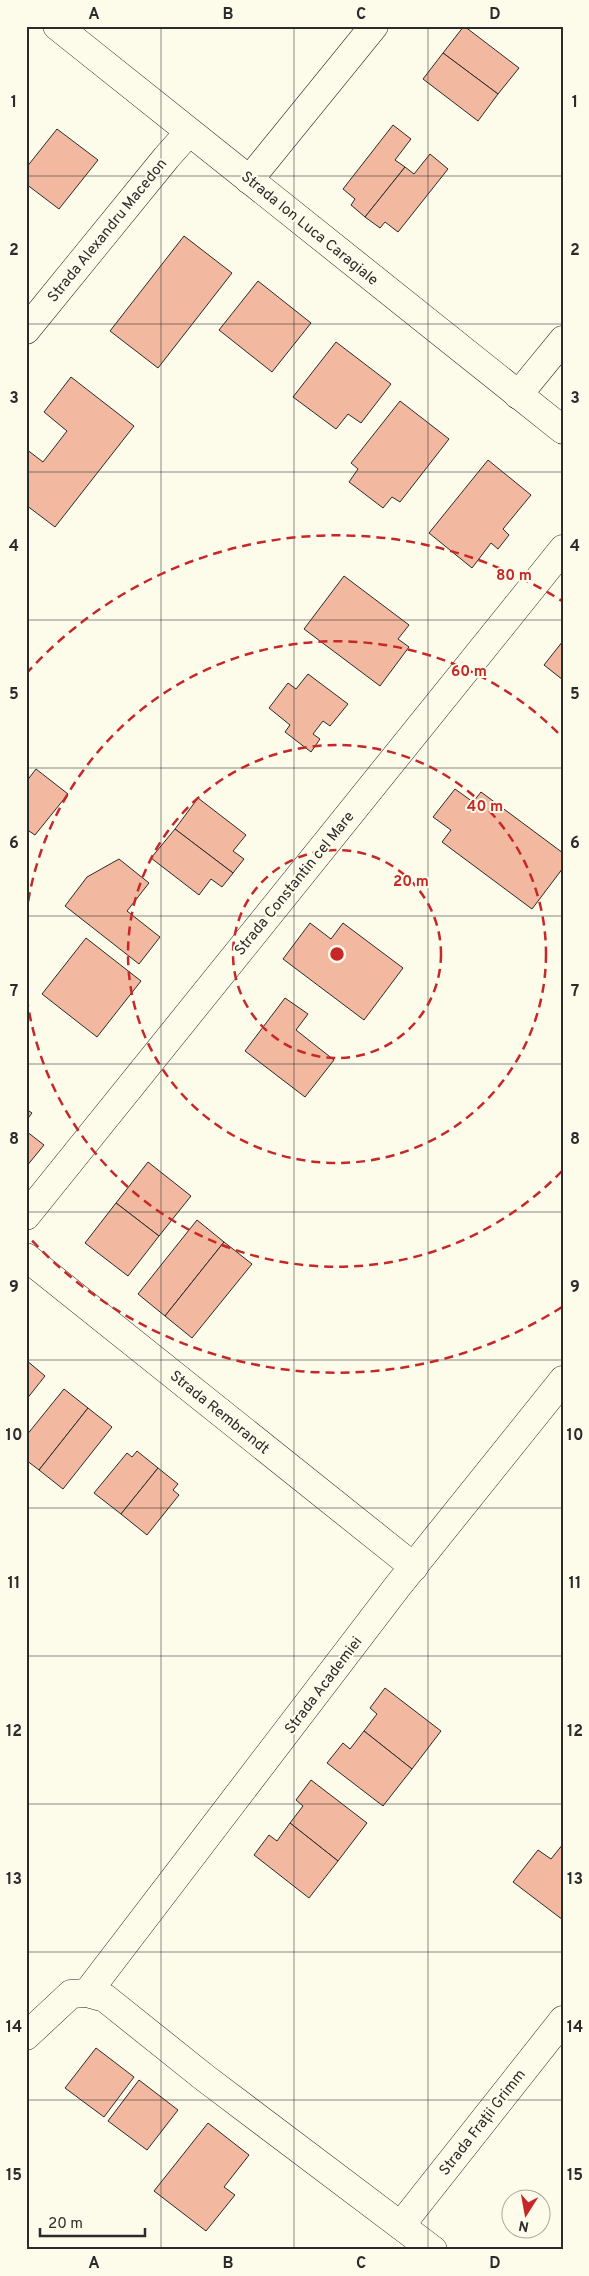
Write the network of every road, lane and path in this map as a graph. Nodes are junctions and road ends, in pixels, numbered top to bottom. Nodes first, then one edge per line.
1 (57, 26) edge
2 (374, 26) edge
3 (190, 132) junction
4 (249, 180) junction
5 (26, 330) edge
6 (563, 340) edge
7 (518, 395) junction
8 (563, 430) edge
9 (563, 549) edge
10 (26, 1216) edge
11 (26, 1257) edge
12 (563, 1380) edge
13 (414, 1567) junction
14 (87, 1993) junction
15 (563, 2020) edge
16 (26, 2036) edge
17 (401, 2225) junction
18 (433, 2250) edge

1 - 3 street, Strada Ion Luca Caragiale
2 - 4 street
3 - 4 street, Strada Ion Luca Caragiale
3 - 5 street, Strada Alexandru Macedon
4 - 7 street, Strada Ion Luca Caragiale
6 - 7 street
7 - 8 street, Strada Ion Luca Caragiale
9 - 10 street, Strada Constantin cel Mare
11 - 13 street, Strada Rembrandt
12 - 13 street, Strada Academiei
13 - 14 street, Strada Academiei
14 - 16 street
14 - 17 street
15 - 17 street, Strada Frații Grimm
17 - 18 street

